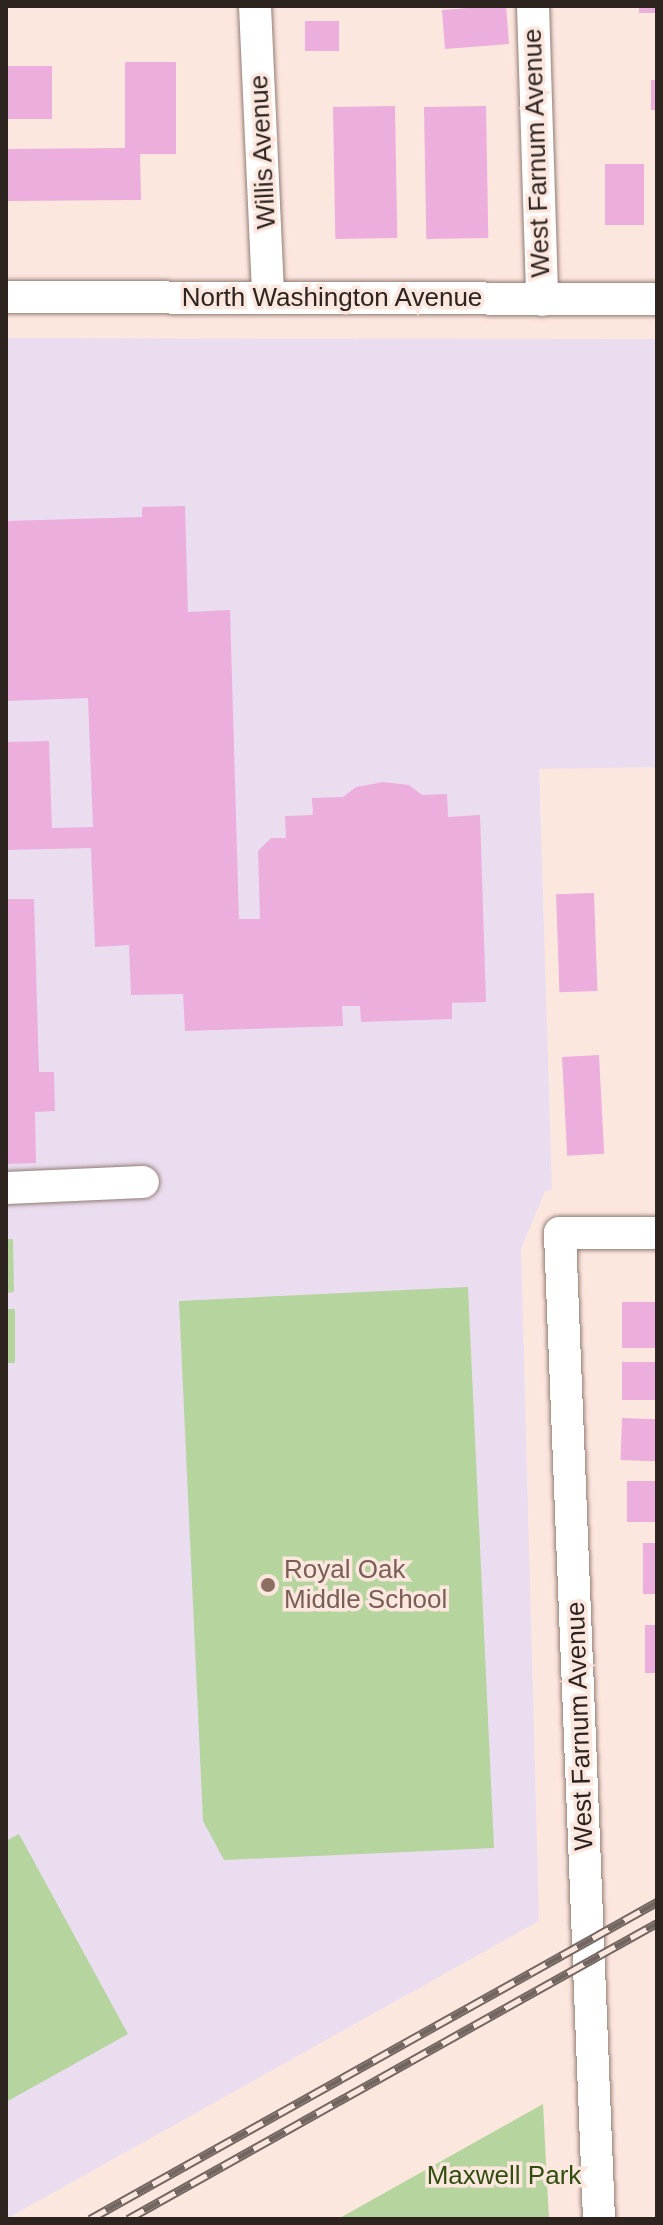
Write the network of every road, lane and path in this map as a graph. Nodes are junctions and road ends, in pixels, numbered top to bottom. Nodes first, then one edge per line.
1 (255, 6) edge
2 (533, 6) edge
3 (6, 297) edge
4 (268, 297) junction
5 (657, 299) edge
6 (542, 300) junction
7 (143, 1182) dead end
8 (6, 1188) edge
9 (657, 1233) edge
10 (599, 2219) edge

1 - 4 street, Willis Avenue
2 - 6 street, West Farnum Avenue
3 - 4 street, North Washington Avenue
4 - 6 street, North Washington Avenue
5 - 6 street, North Washington Avenue
7 - 8 street
9 - 10 street, West Farnum Avenue

